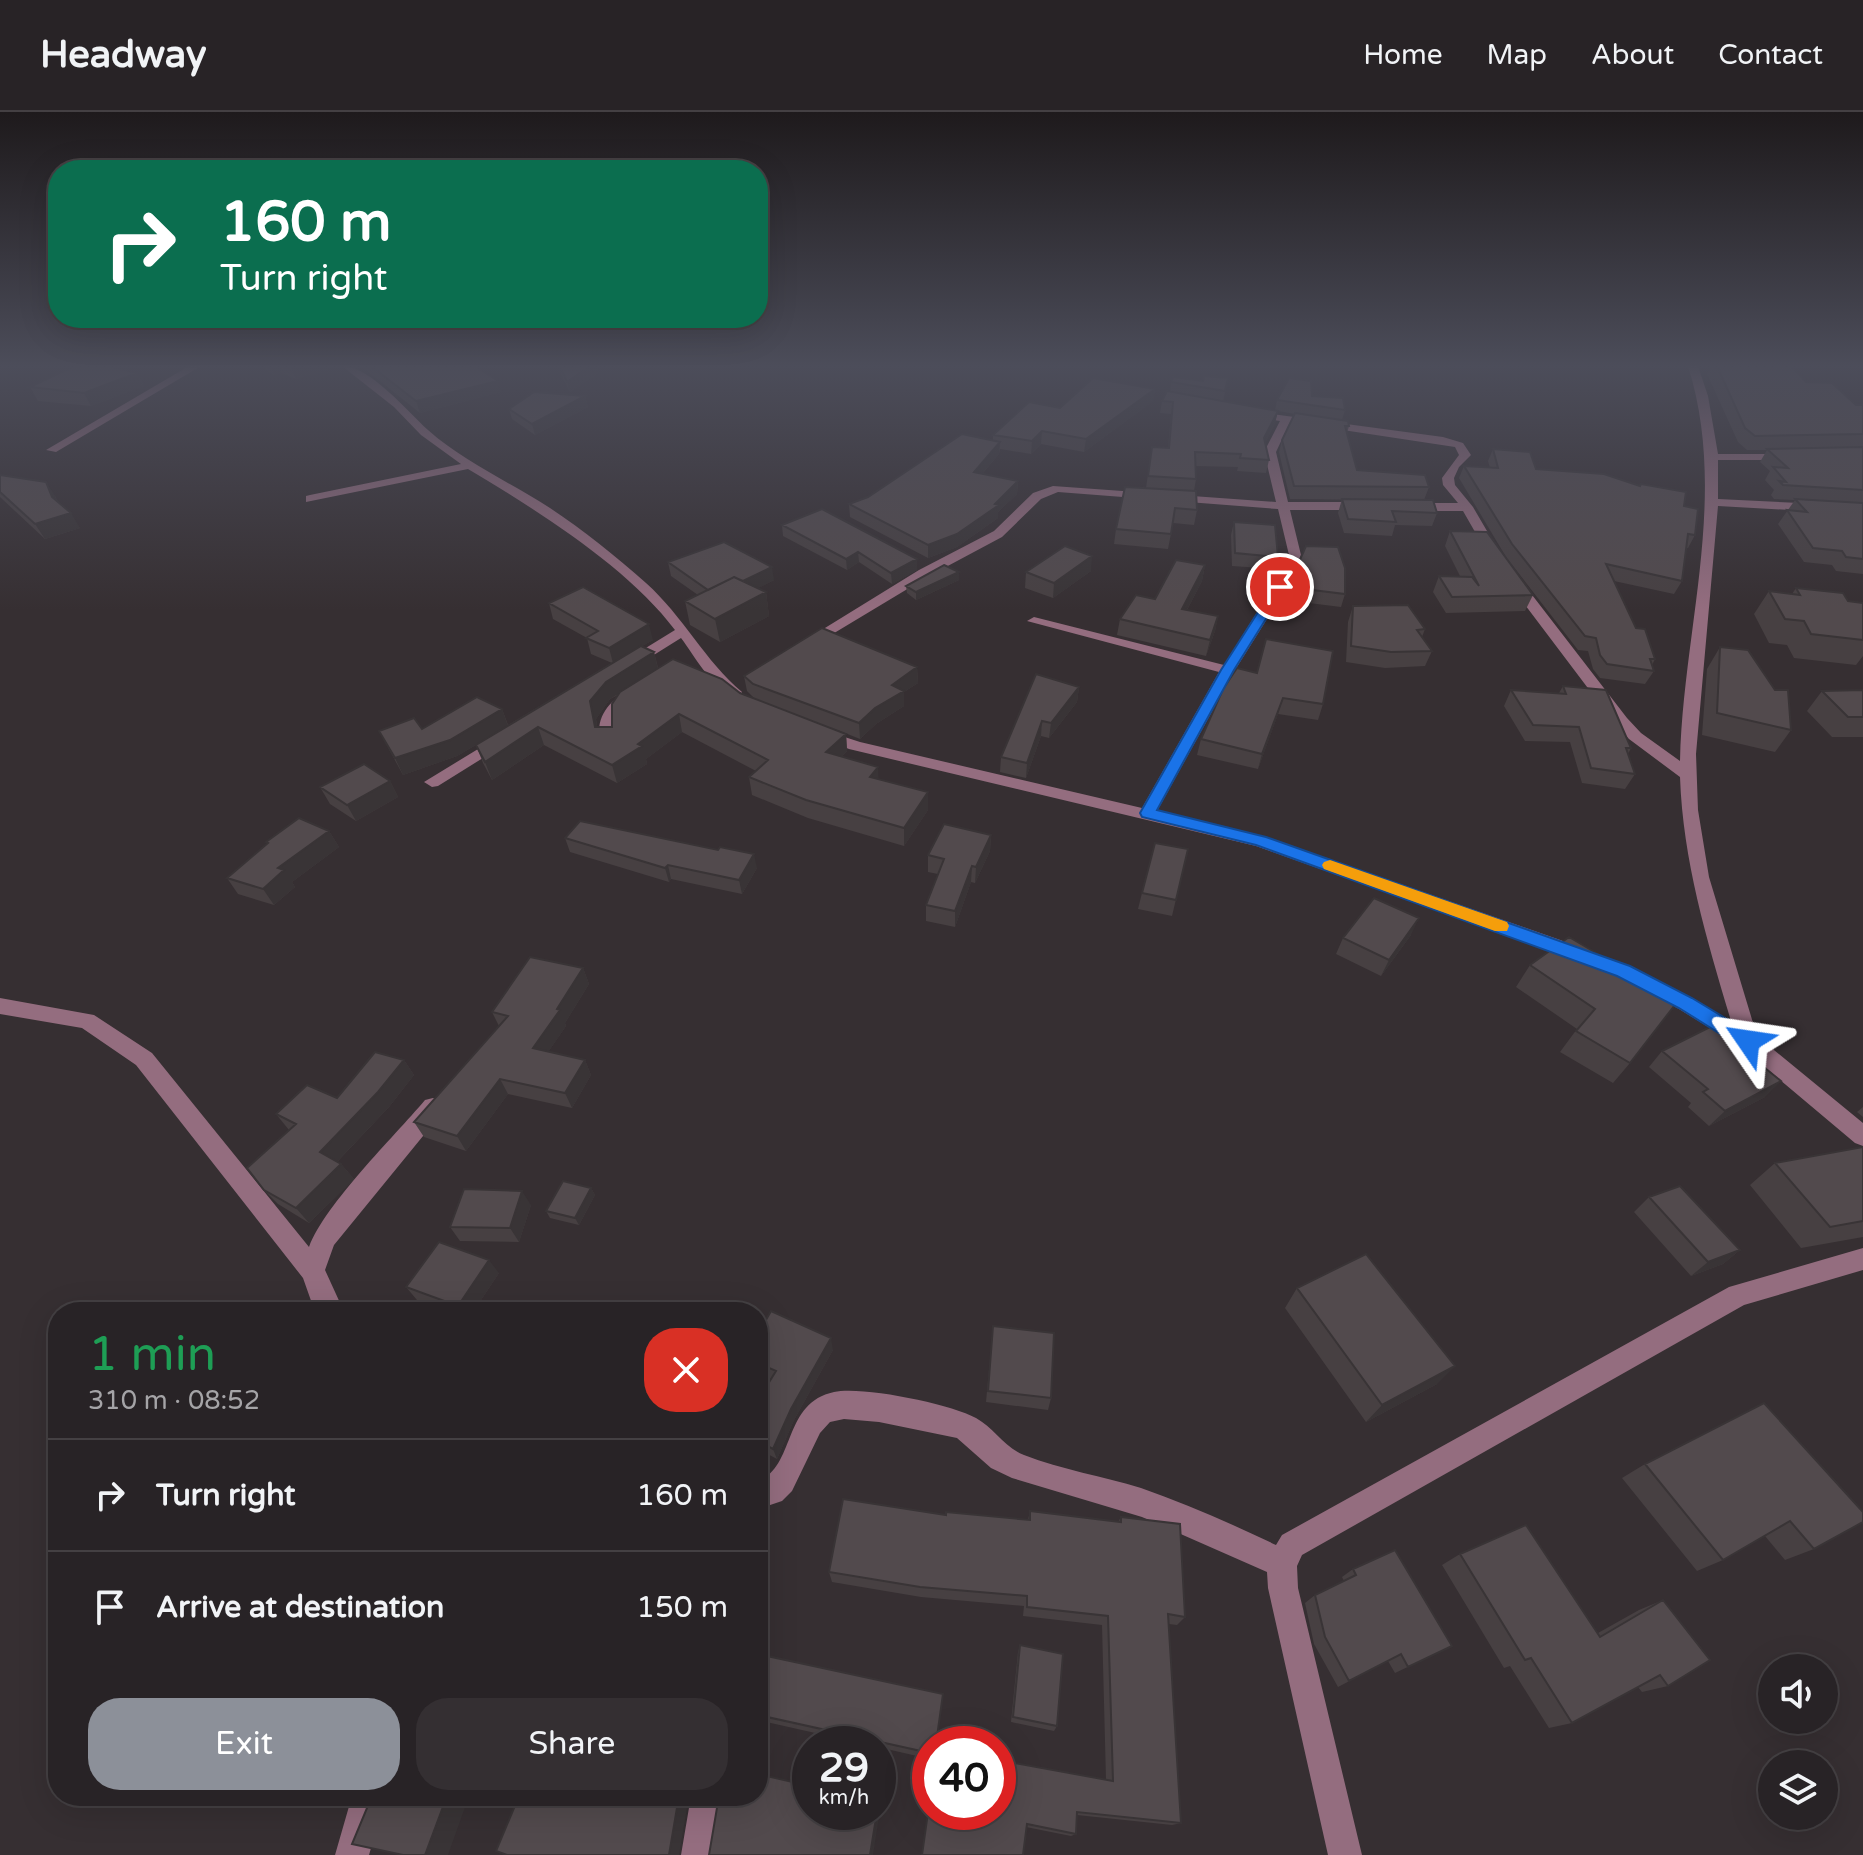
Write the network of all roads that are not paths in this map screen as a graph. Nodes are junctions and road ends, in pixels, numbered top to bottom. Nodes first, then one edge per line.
1 (57, 447) edge
2 (445, 447) edge
3 (1272, 447) edge
4 (1460, 447) edge
5 (1713, 447) edge
6 (52, 450) dead end
7 (1802, 456) edge
8 (1715, 457) junction
9 (470, 465) junction
10 (310, 499) dead end
11 (1715, 502) junction
12 (1284, 506) junction
13 (1376, 506) edge
14 (1391, 507) edge
15 (1467, 507) junction
16 (1863, 510) edge
17 (919, 562) edge
18 (932, 569) junction
19 (1034, 621) dead end
20 (683, 631) junction
21 (799, 649) edge
22 (1228, 670) junction
23 (613, 673) edge
24 (651, 683) edge
25 (749, 705) edge
26 (522, 728) edge
27 (810, 731) edge
28 (608, 740) edge
29 (1688, 775) junction
30 (432, 782) dead end
31 (1148, 813) junction
32 (0, 1006) edge
33 (1748, 1041) junction
34 (445, 1092) edge
35 (1863, 1136) edge
36 (1863, 1259) edge
37 (312, 1270) junction
38 (326, 1302) edge
39 (768, 1494) edge
40 (1282, 1564) junction
41 (366, 1806) edge
42 (706, 1806) edge
43 (352, 1855) edge
44 (698, 1855) edge
45 (1345, 1855) edge

1 - 6 street
2 - 9 street
3 - 12 street
4 - 15 street
5 - 8 street
7 - 8 street
8 - 11 street
9 - 10 street
9 - 20 street
11 - 16 street
11 - 29 street
12 - 13 street
12 - 18 street
12 - 22 street
14 - 15 street
15 - 29 street
17 - 18 street
18 - 21 street
19 - 22 street
20 - 23 street
20 - 25 street
22 - 31 street
24 - 28 street
26 - 30 street
27 - 31 street
29 - 33 street
31 - 33 street
32 - 37 street
33 - 35 street
34 - 37 street
36 - 40 street
37 - 38 street
39 - 40 street
40 - 45 street
41 - 43 street
42 - 44 street

